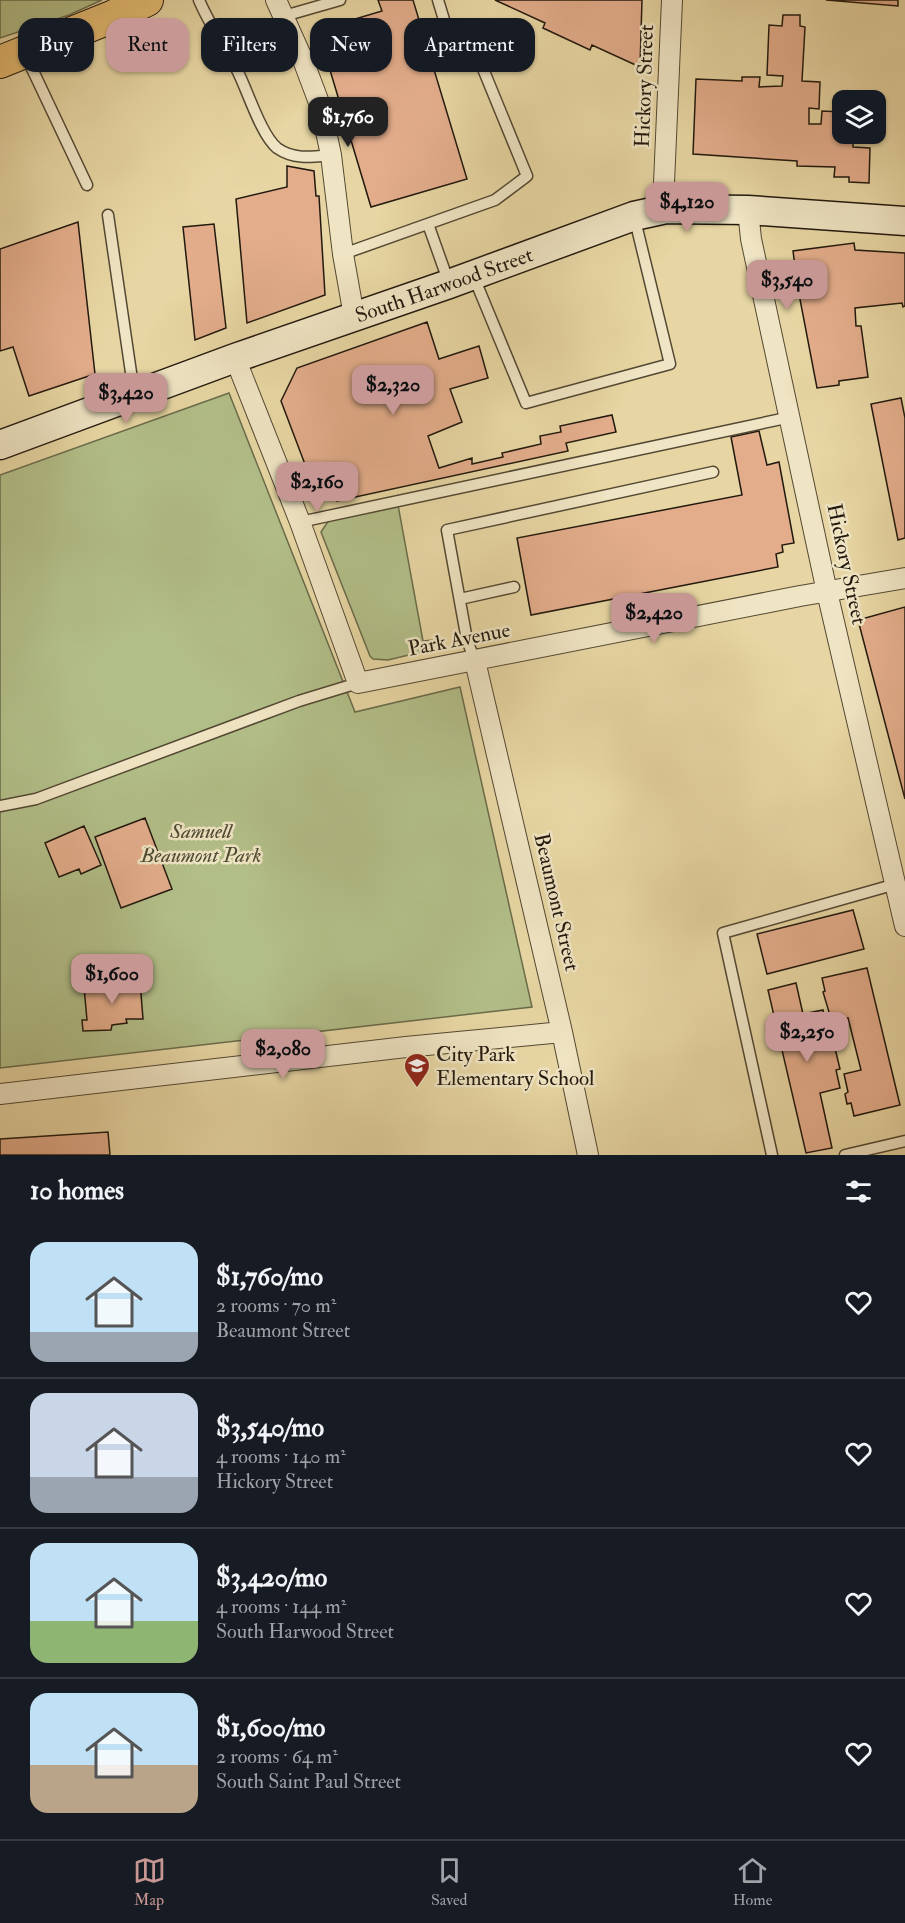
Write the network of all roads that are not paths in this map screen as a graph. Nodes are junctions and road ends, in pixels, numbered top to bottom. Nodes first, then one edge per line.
1 (147, 0) edge
2 (199, 0) edge
3 (340, 0) edge
4 (438, 0) edge
5 (672, 0) edge
6 (280, 8) edge
7 (12, 57) edge
8 (331, 155) junction
9 (87, 185) dead end
10 (666, 209) junction
11 (748, 210) junction
12 (108, 215) dead end
13 (634, 216) junction
14 (905, 221) edge
15 (428, 224) junction
16 (343, 254) junction
17 (461, 279) junction
18 (354, 316) junction
19 (235, 358) junction
20 (135, 396) junction
21 (791, 417) junction
22 (0, 445) edge
23 (713, 472) dead end
24 (300, 522) junction
25 (905, 578) edge
26 (514, 587) dead end
27 (827, 591) junction
28 (460, 599) junction
29 (475, 661) junction
30 (358, 683) junction
31 (0, 806) edge
32 (896, 884) junction
33 (905, 926) edge
34 (562, 1032) junction
35 (0, 1094) edge
36 (905, 1140) edge
37 (588, 1155) edge
38 (772, 1155) edge
39 (845, 1155) edge

1 - 7 main road
2 - 8 lane
3 - 6 lane
4 - 15 lane
5 - 10 street, Hickory Street
6 - 8 street
7 - 9 lane
8 - 16 street
10 - 11 main road, South Harwood Street
10 - 13 main road, South Harwood Street
11 - 14 main road, South Harwood Street
11 - 21 street, Hickory Street
12 - 20 lane
13 - 17 main road, South Harwood Street
13 - 17 lane
15 - 16 lane
15 - 17 lane
16 - 18 street
17 - 18 main road, South Harwood Street
18 - 19 main road, South Harwood Street
19 - 20 main road, South Harwood Street
19 - 24 street
20 - 22 main road, South Harwood Street
21 - 24 lane
21 - 27 street, Hickory Street
23 - 28 lane
24 - 30 street
25 - 27 street, Park Avenue
26 - 28 lane
27 - 29 street, Park Avenue
27 - 32 street, Hickory Street
28 - 29 lane
29 - 30 street, Park Avenue
29 - 34 street, Beaumont Street
30 - 31 lane, Park Avenue
32 - 33 street, Hickory Street
32 - 38 lane
34 - 35 street
34 - 37 street, Beaumont Street
36 - 39 lane

